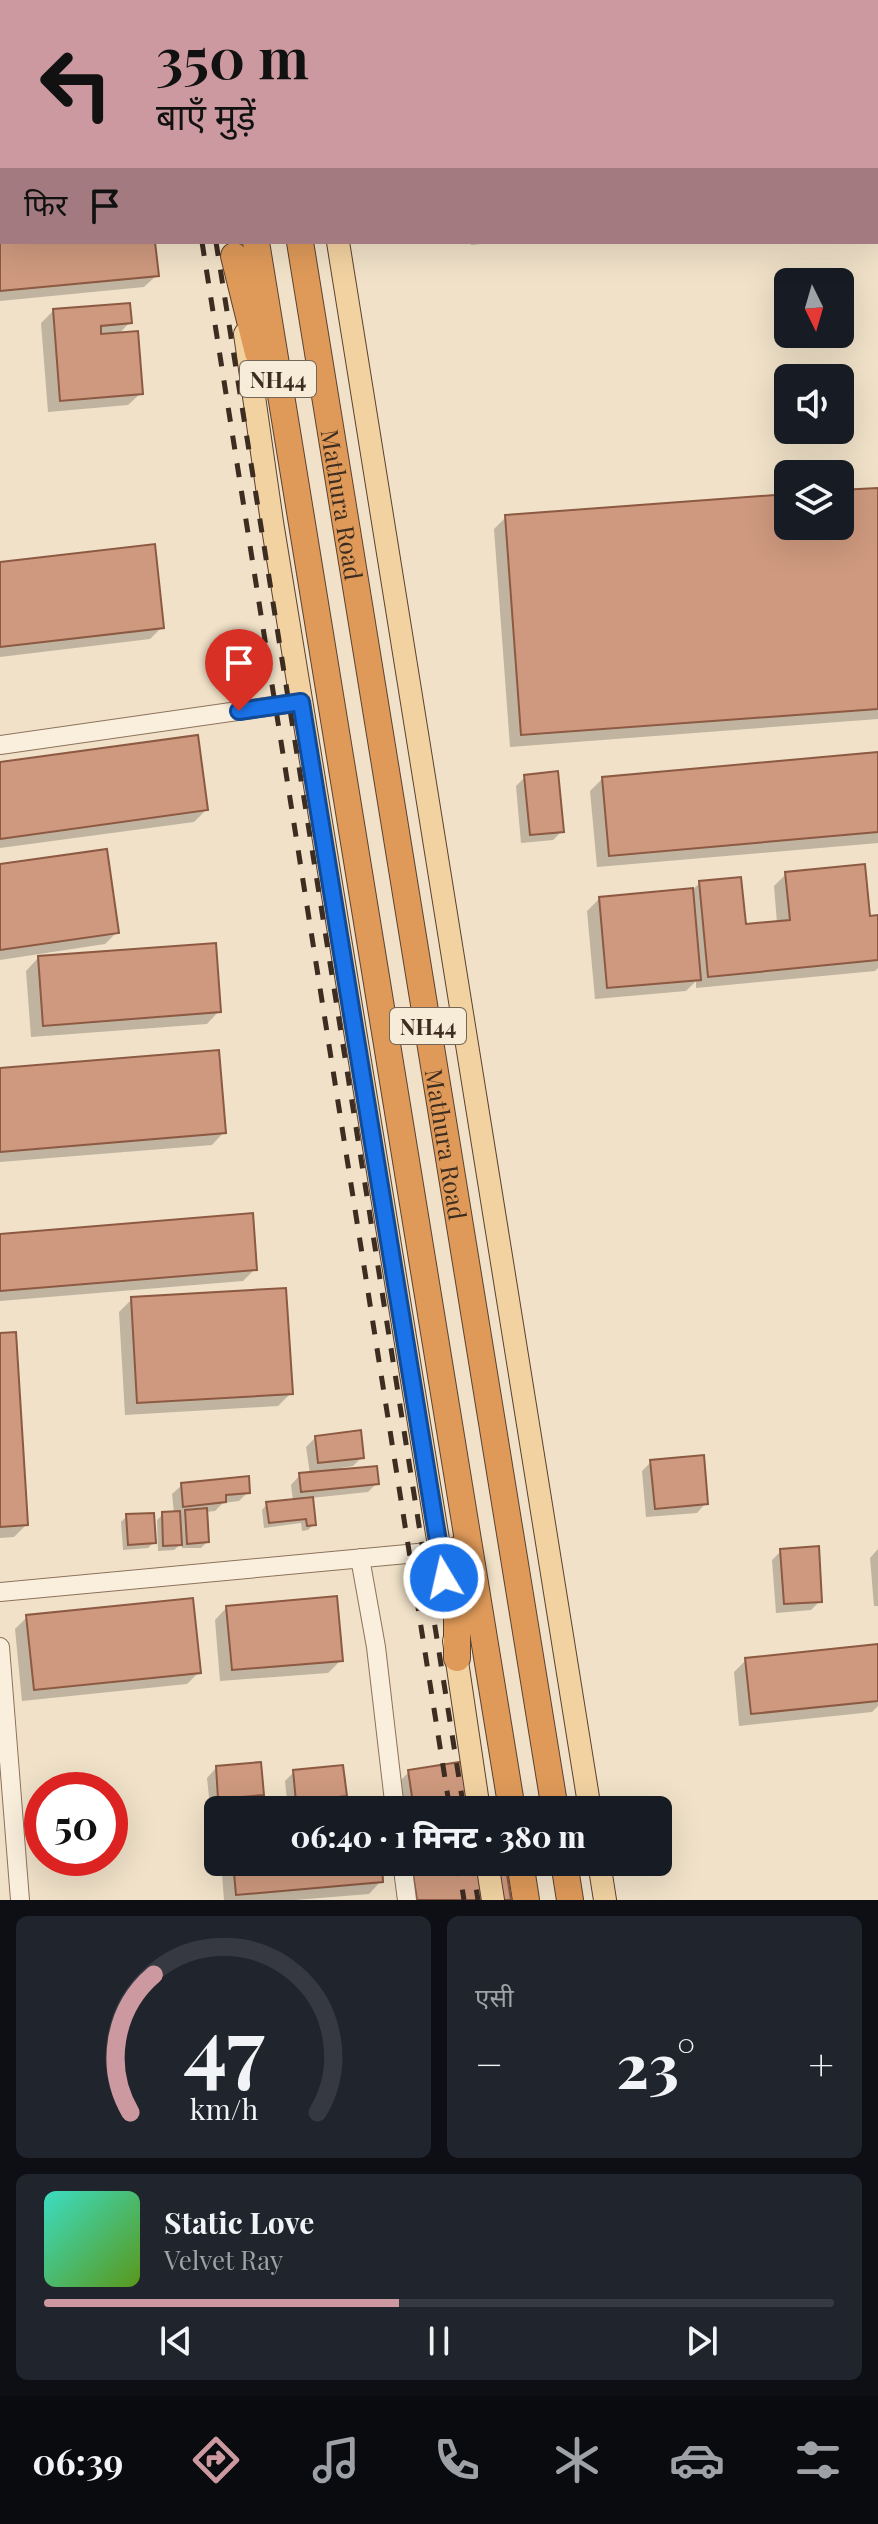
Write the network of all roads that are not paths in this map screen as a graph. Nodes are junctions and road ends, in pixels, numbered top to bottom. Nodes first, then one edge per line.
1 (256, 244) edge
2 (300, 244) edge
3 (338, 244) edge
4 (232, 249) edge
5 (289, 448) junction
6 (301, 702) junction
7 (0, 745) edge
8 (456, 1470) junction
9 (439, 1551) junction
10 (360, 1558) junction
11 (0, 1592) edge
12 (0, 1647) edge
13 (457, 1658) junction
14 (393, 1796) edge
15 (477, 1796) edge
16 (510, 1796) edge
17 (553, 1796) edge
18 (588, 1796) edge
19 (404, 1876) edge
20 (489, 1876) edge
21 (522, 1876) edge
22 (566, 1876) edge
23 (601, 1876) edge
24 (20, 1900) edge
25 (407, 1900) edge
26 (493, 1900) edge
27 (526, 1900) edge
28 (570, 1900) edge
29 (605, 1900) edge

1 - 5 highway, NH44
2 - 17 highway, Mathura Road / NH44
3 - 18 main road
4 - 5 highway
4 - 6 main road
5 - 8 highway, Mathura Road / NH44
6 - 7 street
6 - 9 main road
8 - 13 highway
8 - 16 highway, Mathura Road / NH44
9 - 10 street
9 - 13 main road
10 - 11 street
10 - 14 street
12 - 24 street
13 - 15 main road
19 - 25 street
20 - 26 main road
21 - 27 highway
22 - 28 highway
23 - 29 main road

